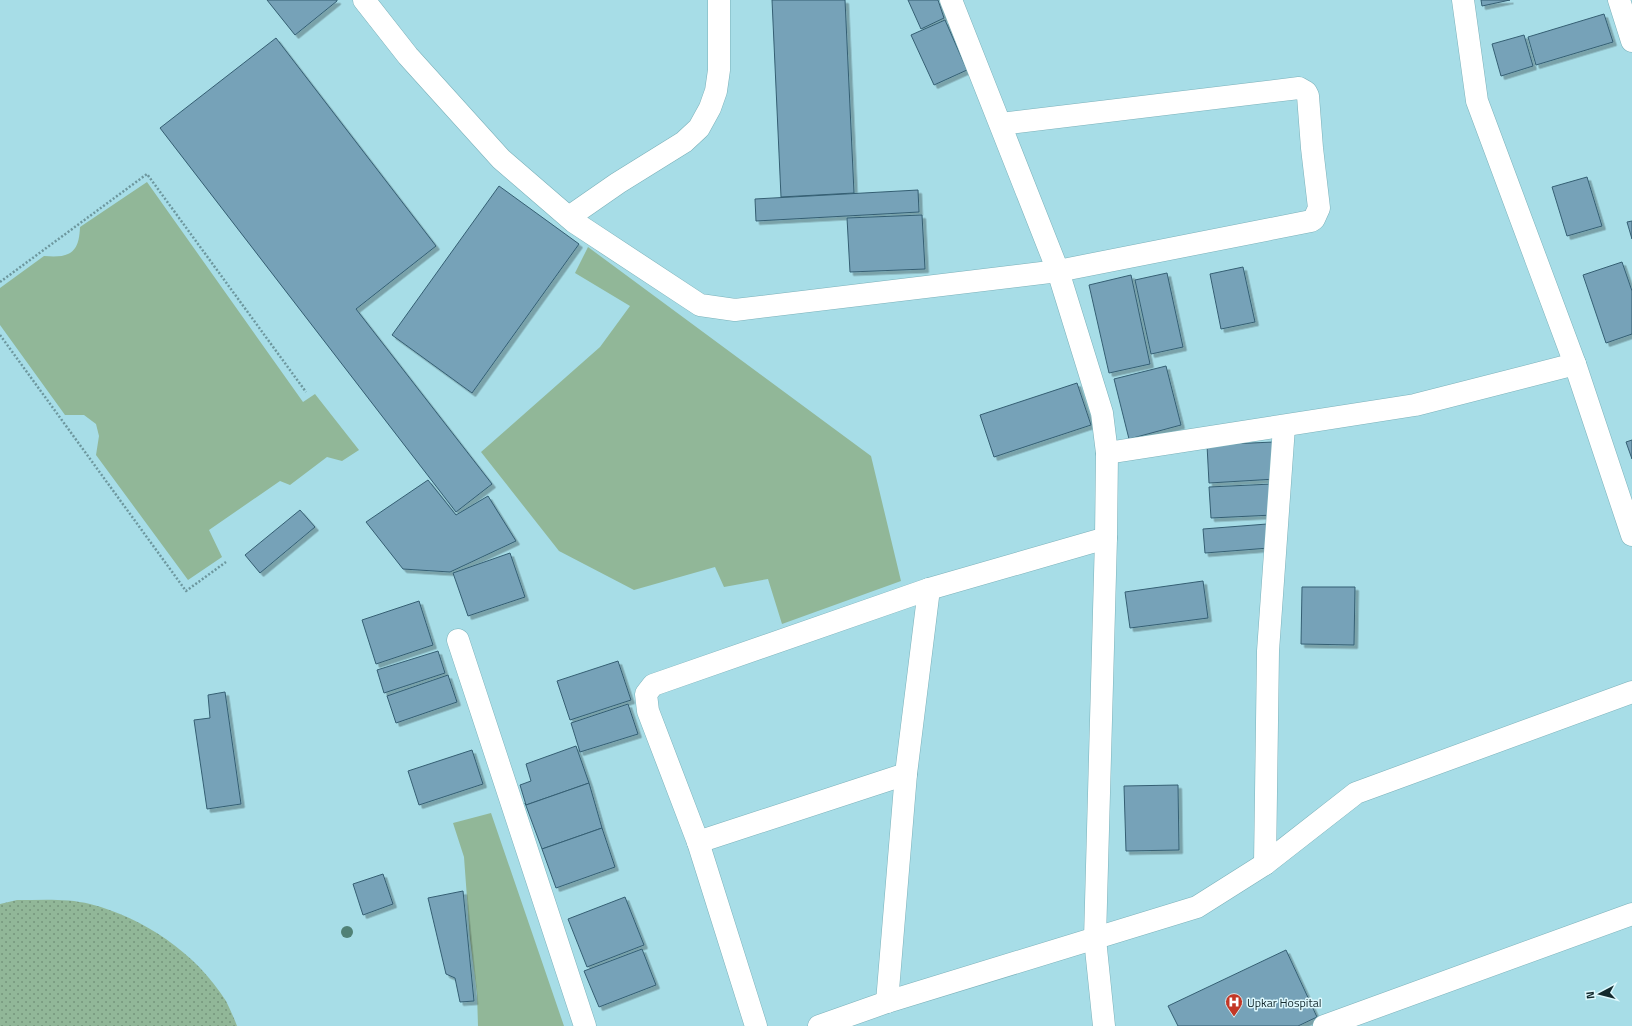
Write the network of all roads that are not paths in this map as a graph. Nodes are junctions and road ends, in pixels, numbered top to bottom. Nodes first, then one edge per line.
1 (364, 0) edge
2 (719, 0) edge
3 (951, 0) edge
4 (1463, 0) edge
5 (1619, 0) edge
6 (1632, 41) edge
7 (1001, 124) junction
8 (569, 217) junction
9 (1058, 271) junction
10 (1575, 364) junction
11 (1284, 427) junction
12 (1106, 453) junction
13 (1627, 503) edge
14 (1632, 535) edge
15 (1106, 538) junction
16 (929, 589) junction
17 (458, 640) dead end
18 (1632, 692) edge
19 (906, 774) junction
20 (698, 842) junction
21 (1265, 864) junction
22 (1632, 914) edge
23 (1095, 940) junction
24 (887, 1002) junction
25 (584, 1026) edge
26 (756, 1026) edge
27 (819, 1026) edge
28 (1104, 1026) edge
29 (1324, 1026) edge

1 - 8 street
2 - 8 street
3 - 7 street
4 - 10 street
5 - 6 street
7 - 9 street
7 - 9 street
8 - 9 street
9 - 12 street
10 - 11 street
10 - 13 street
11 - 12 street
11 - 21 street
12 - 15 street
13 - 14 street
15 - 16 street
15 - 23 street
16 - 19 street
16 - 20 street
17 - 25 street
18 - 21 street
19 - 20 street
19 - 24 street
20 - 26 street
21 - 23 street
22 - 29 street
23 - 24 street
23 - 28 street
24 - 27 street

